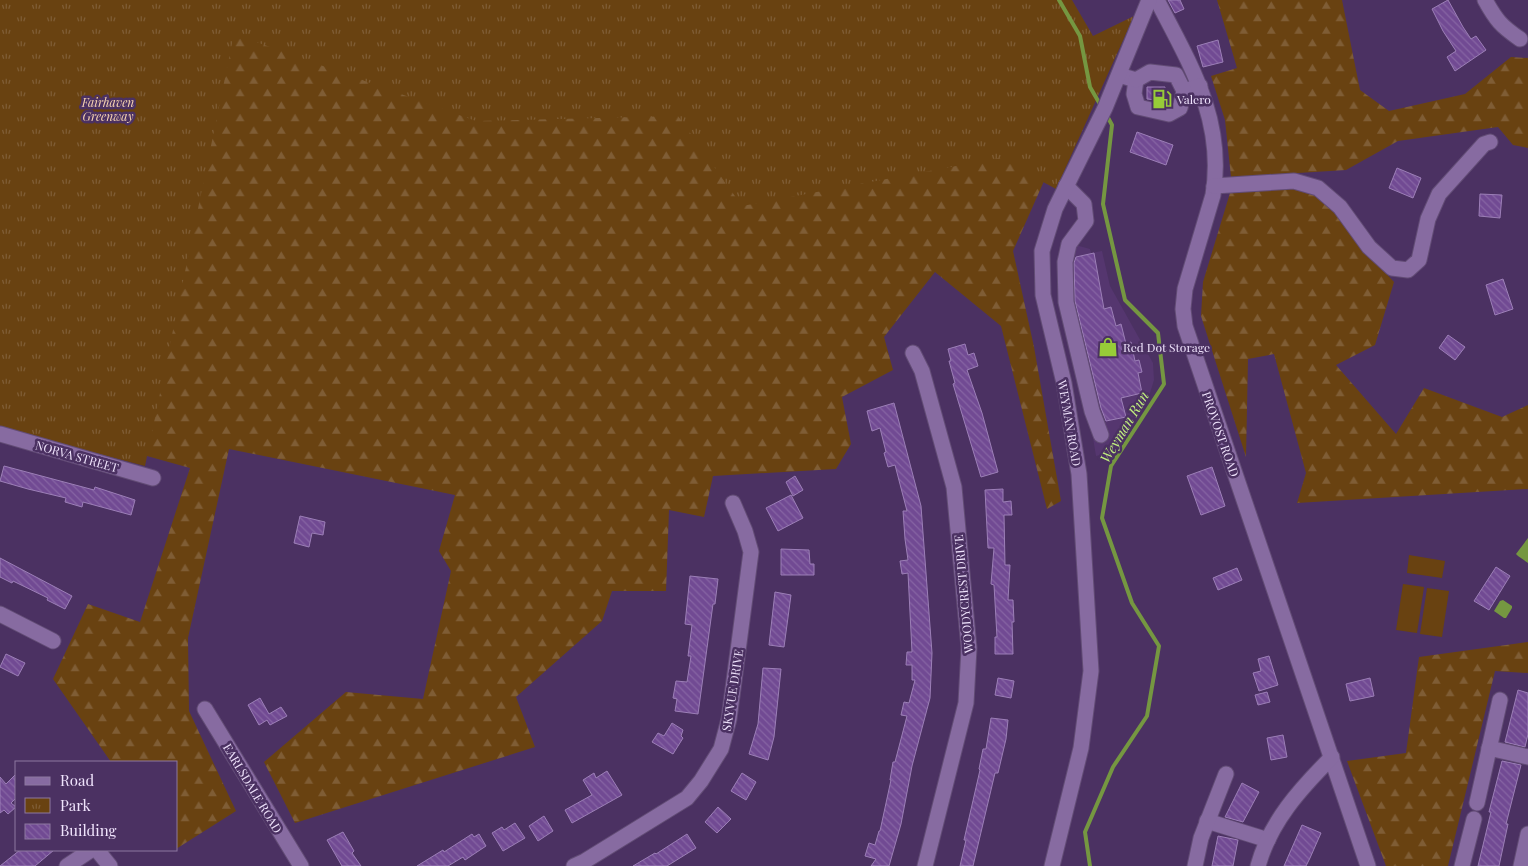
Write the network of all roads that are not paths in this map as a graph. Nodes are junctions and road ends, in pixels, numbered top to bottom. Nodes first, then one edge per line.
1 (1149, 0) edge
2 (1157, 0) edge
3 (1485, 0) edge
4 (1520, 38) dead end
5 (1118, 77) junction
6 (1136, 80) junction
7 (1200, 86) junction
8 (1184, 91) junction
9 (1490, 142) dead end
10 (1066, 186) junction
11 (1214, 186) junction
12 (913, 353) dead end
13 (0, 434) edge
14 (1101, 436) dead end
15 (154, 478) dead end
16 (733, 503) dead end
17 (0, 614) edge
18 (53, 641) dead end
19 (1500, 700) dead end
20 (206, 709) dead end
21 (1489, 748) junction
22 (1332, 757) junction
23 (1528, 757) edge
24 (1226, 774) dead end
25 (1477, 803) dead end
26 (1474, 819) dead end
27 (1207, 821) junction
28 (1528, 834) edge
29 (1268, 840) junction
30 (90, 851) edge
31 (98, 851) edge
32 (67, 866) edge
33 (110, 866) edge
34 (301, 866) edge
35 (574, 866) edge
36 (925, 866) edge
37 (1052, 866) edge
38 (1195, 866) edge
39 (1258, 866) edge
40 (1368, 866) edge
41 (1462, 866) edge
42 (1521, 866) edge

1 - 5 street, WEYMAN ROAD
2 - 7 street, PROVOST ROAD
3 - 4 street
5 - 6 street
5 - 10 street, WEYMAN ROAD
6 - 8 street
6 - 8 street
7 - 8 street
7 - 11 street, PROVOST ROAD
9 - 11 street
10 - 14 street
10 - 37 street, WEYMAN ROAD
11 - 22 street, PROVOST ROAD
12 - 36 street, WOODYCREST DRIVE
13 - 15 street, NORVA STREET
16 - 35 street, SKYVUE DRIVE
17 - 18 street
19 - 21 street
20 - 34 street, EARLSDALE ROAD
21 - 23 street
21 - 25 street
22 - 29 street
22 - 40 street, PROVOST ROAD
24 - 27 street
26 - 41 street
27 - 29 street
27 - 38 street
28 - 42 street
29 - 39 street
30 - 32 street
31 - 33 street

